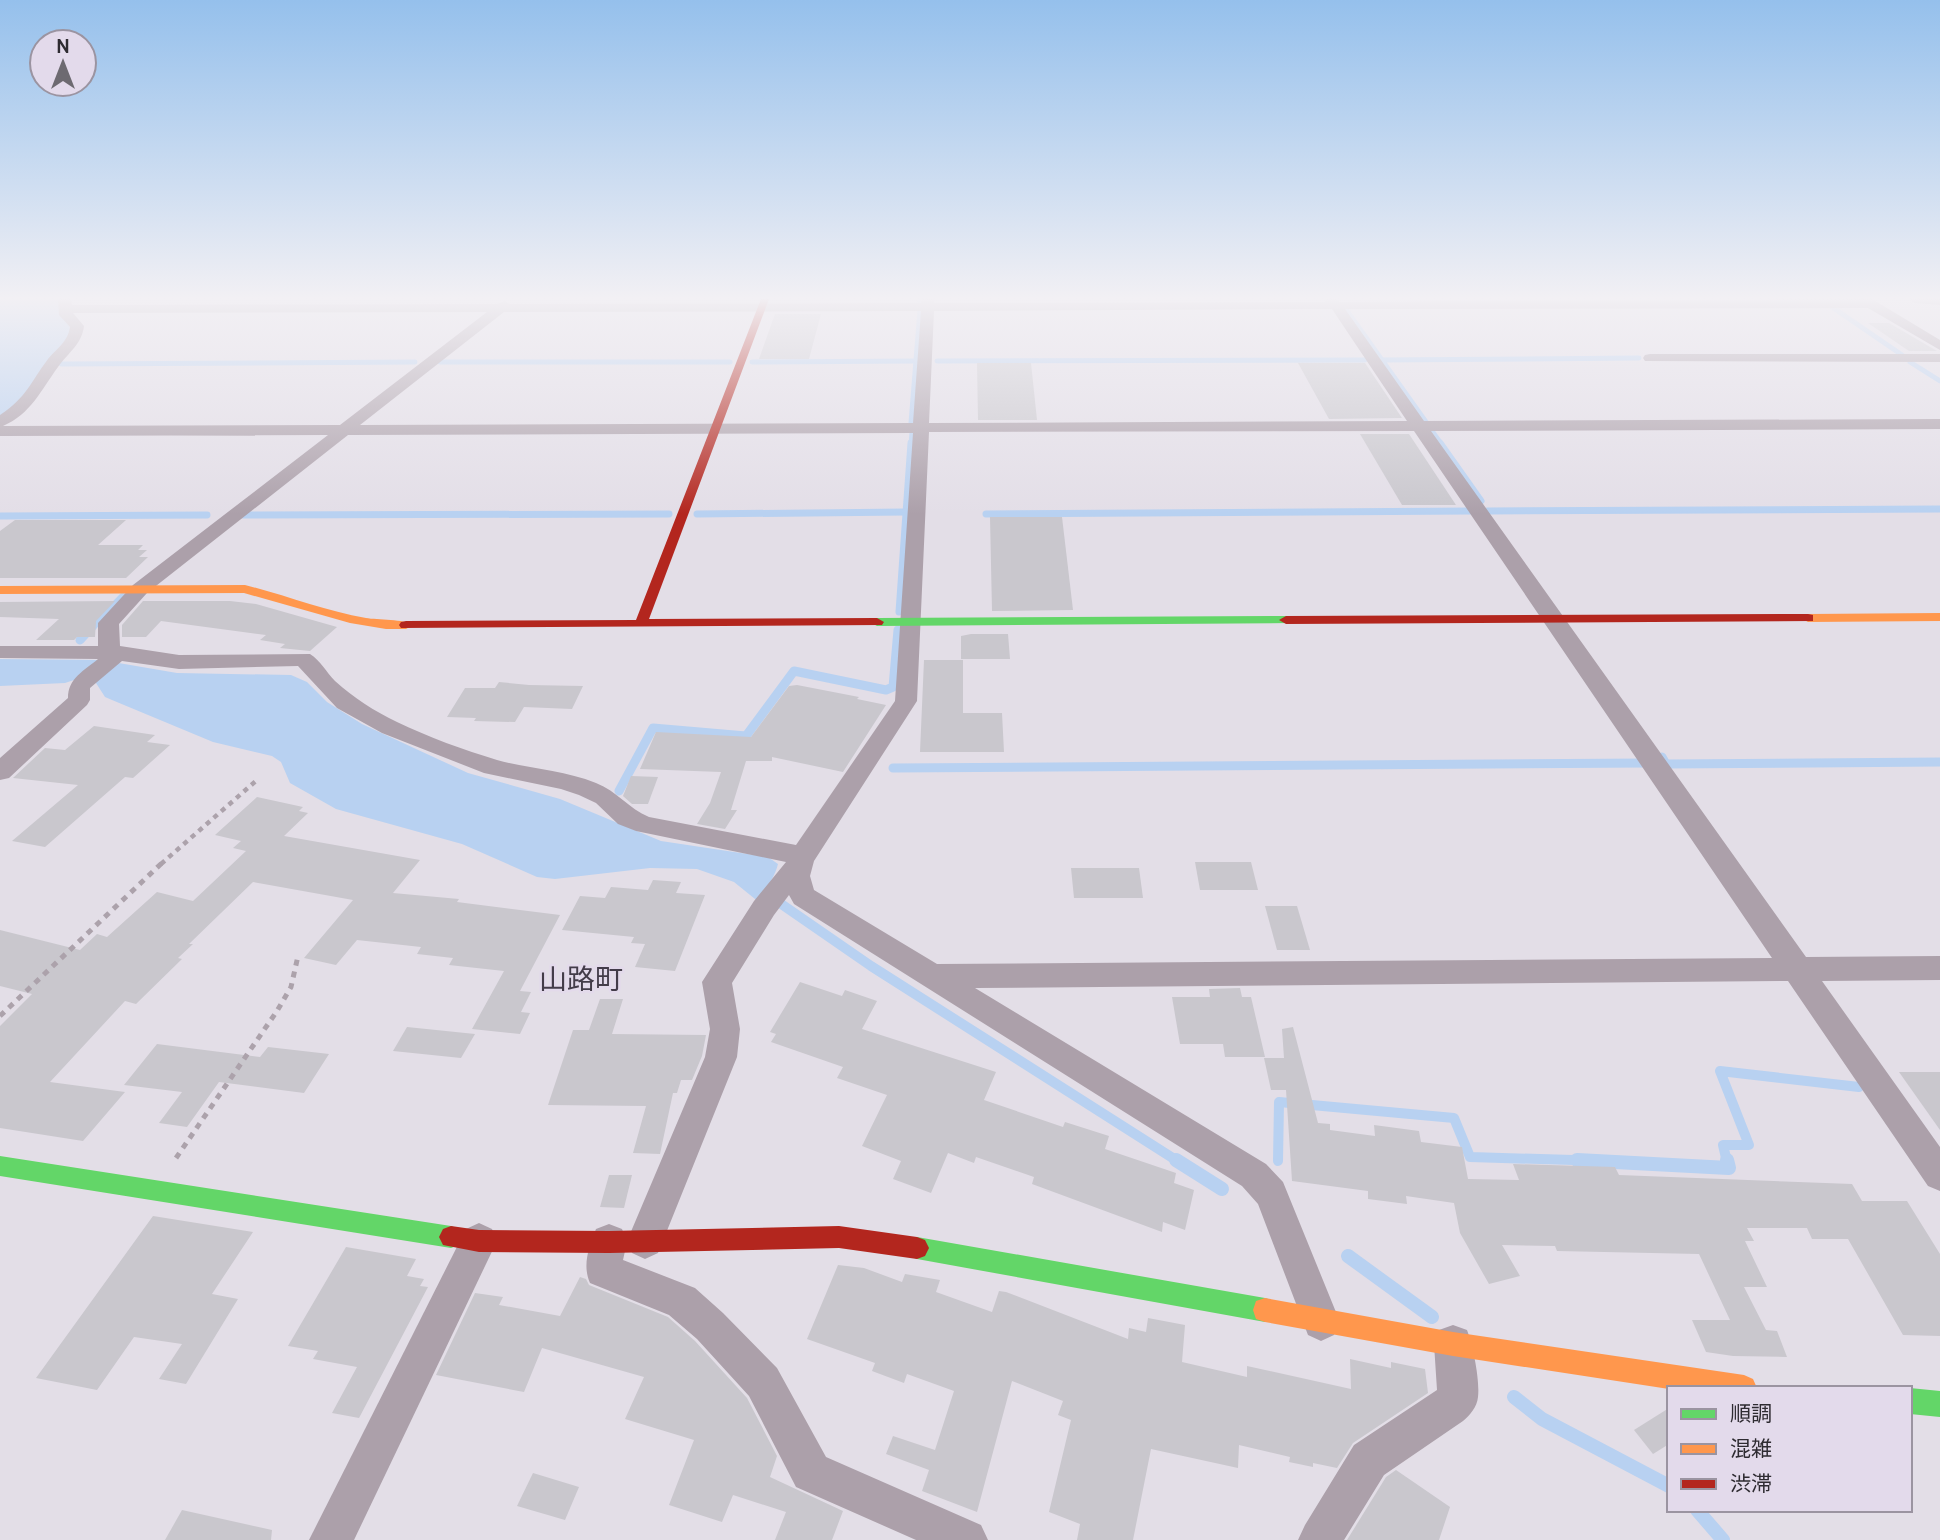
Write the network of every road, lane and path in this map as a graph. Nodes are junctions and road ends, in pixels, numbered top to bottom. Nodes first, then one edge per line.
1 (47, 371) edge
2 (420, 371) edge
3 (738, 371) edge
4 (924, 371) edge
5 (1382, 371) edge
6 (0, 422) edge
7 (1940, 424) edge
8 (1421, 426) junction
9 (920, 428) junction
10 (716, 429) junction
11 (345, 430) junction
12 (0, 431) edge
13 (0, 590) edge
14 (140, 590) junction
15 (1940, 617) edge
16 (1554, 618) junction
17 (909, 622) junction
18 (641, 623) junction
19 (0, 652) edge
20 (112, 656) junction
21 (0, 772) edge
22 (257, 780) dead end
23 (799, 862) junction
24 (298, 956) dead end
25 (1940, 968) edge
26 (1797, 969) junction
27 (930, 976) junction
28 (0, 1016) edge
29 (0, 1166) edge
30 (1940, 1175) edge
31 (153, 1190) junction
32 (479, 1241) junction
33 (627, 1242) junction
34 (1321, 1322) junction
35 (1453, 1344) junction
36 (1731, 1386) edge
37 (1912, 1401) edge
38 (1940, 1404) edge
39 (331, 1540) edge
40 (966, 1540) edge
41 (1320, 1540) edge

1 - 6 street
2 - 11 street
3 - 10 street
4 - 9 street
5 - 8 street
7 - 8 street
8 - 9 street
8 - 16 street
9 - 10 street
9 - 17 street
10 - 11 street
10 - 18 street
11 - 12 street
11 - 14 street
13 - 14 street
14 - 18 street
14 - 20 street
15 - 16 street
16 - 17 street
16 - 26 street
17 - 18 street
17 - 23 street
19 - 20 street
20 - 21 street
20 - 23 street
22 - 28 path
23 - 27 street
23 - 33 street
24 - 31 path
25 - 26 street
26 - 27 street
26 - 30 street
27 - 34 street
29 - 31 street
31 - 32 street
32 - 33 street
32 - 39 street
33 - 34 street
33 - 40 street
34 - 35 street
35 - 36 street
35 - 41 street
37 - 38 street

